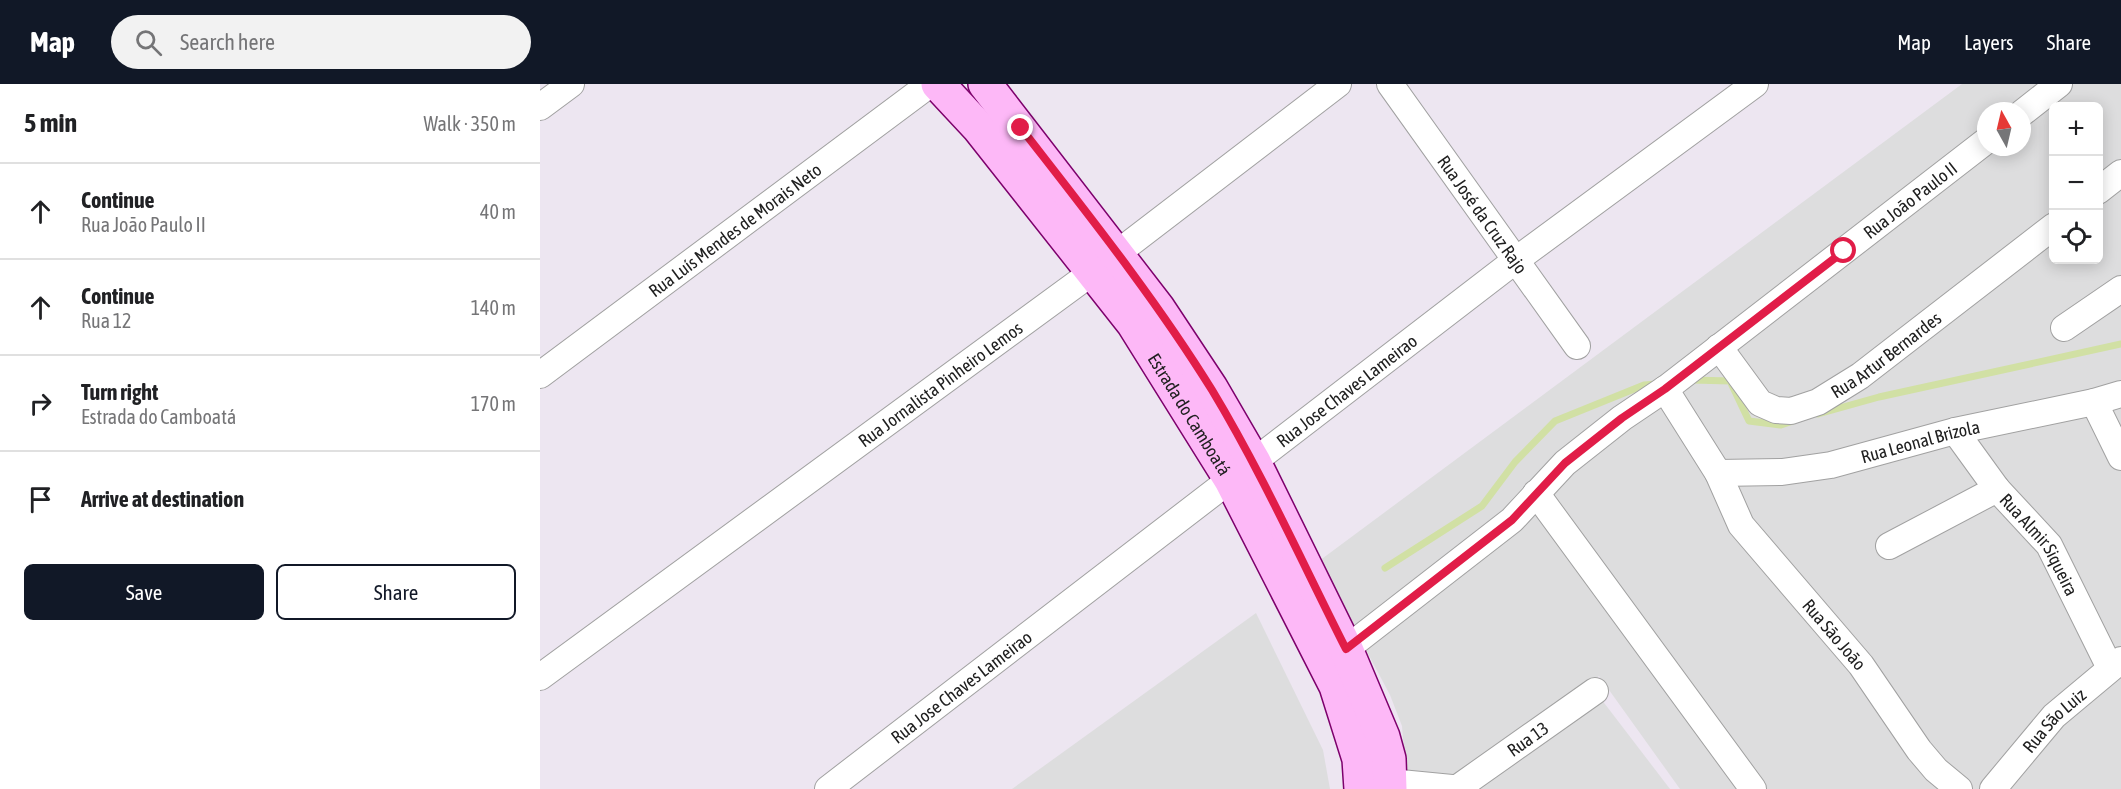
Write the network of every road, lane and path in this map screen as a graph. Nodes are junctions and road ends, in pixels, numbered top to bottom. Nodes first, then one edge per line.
1 (571, 84) edge
2 (930, 84) edge
3 (938, 84) edge
4 (985, 84) edge
5 (1338, 84) edge
6 (1390, 84) edge
7 (1755, 84) edge
8 (2059, 84) edge
9 (2031, 106) edge
10 (540, 107) edge
11 (1977, 148) edge
12 (2121, 173) edge
13 (2103, 187) edge
14 (2049, 229) edge
15 (1516, 260) junction
16 (1105, 262) junction
17 (2121, 289) edge
18 (2064, 328) dead end
19 (1577, 346) dead end
20 (1719, 347) junction
21 (540, 375) edge
22 (1671, 384) junction
23 (2121, 394) edge
24 (2094, 402) junction
25 (1955, 431) junction
26 (2121, 457) edge
27 (1243, 471) junction
28 (1718, 473) junction
29 (1998, 489) junction
30 (1536, 493) junction
31 (1889, 546) dead end
32 (1346, 649) junction
33 (2115, 664) edge
34 (540, 677) edge
35 (1595, 691) dead end
36 (1380, 787) edge
37 (1461, 788) edge
38 (828, 789) edge
39 (1753, 789) edge
40 (1959, 789) edge
41 (1993, 789) edge

1 - 10 street
2 - 21 street, Rua Luís Mendes de Morais Neto
3 - 16 main road, Estrada do Camboatá
4 - 16 main road, Estrada do Camboatá
5 - 16 street, Rua Jornalista Pinheiro Lemos
6 - 15 street, Rua José da Cruz Rajo
7 - 15 street, Rua Jose Chaves Lameirao
8 - 9 street
11 - 20 street, Rua Joāo Paulo II
12 - 13 street
14 - 20 street, Rua Artur Bernardes
15 - 19 street, Rua José da Cruz Rajo
15 - 27 street, Rua Jose Chaves Lameirao
16 - 27 main road, Estrada do Camboatá
16 - 34 street, Rua Jornalista Pinheiro Lemos
17 - 18 street
20 - 22 street, Rua Joāo Paulo II
22 - 28 street, Rua Sāo Joāo
22 - 30 street, Rua Joāo Paulo II
23 - 24 street, Rua Leonal Brizola
24 - 25 street, Rua Leonal Brizola
24 - 26 street
25 - 28 street, Rua Leonal Brizola
25 - 29 street, Rua Almir Siqueira
27 - 32 main road, Estrada do Camboatá
27 - 36 main road, Estrada do Camboatá
27 - 38 street, Rua Jose Chaves Lameirao
28 - 40 street, Rua Sāo Joāo
29 - 31 street
29 - 33 street, Rua Almir Siqueira
30 - 32 street, Rua Joāo Paulo II
30 - 39 street
32 - 36 main road, Estrada do Camboatá
33 - 41 street, Rua São Luiz
35 - 37 street, Rua 13
36 - 37 street

